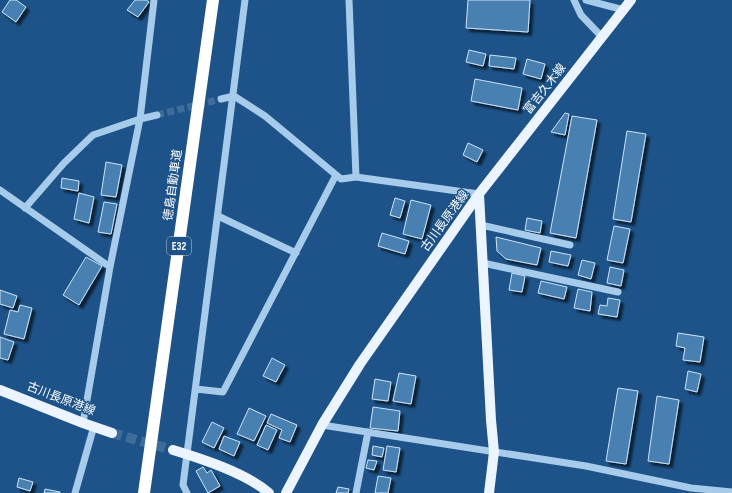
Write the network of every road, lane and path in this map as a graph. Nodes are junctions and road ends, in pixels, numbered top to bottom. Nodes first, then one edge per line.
1 (154, 0) edge
2 (213, 0) edge
3 (245, 0) edge
4 (350, 0) edge
5 (574, 0) edge
6 (586, 0) edge
7 (631, 0) edge
8 (624, 10) junction
9 (602, 37) junction
10 (234, 96) junction
11 (221, 99) tunnel mouth
12 (157, 115) tunnel mouth
13 (140, 119) junction
14 (336, 175) junction
15 (356, 177) junction
16 (0, 190) edge
17 (479, 194) junction
18 (25, 208) junction
19 (218, 216) junction
20 (481, 225) junction
21 (570, 245) dead end
22 (296, 253) junction
23 (483, 263) junction
24 (110, 267) junction
25 (618, 292) dead end
26 (196, 389) junction
27 (0, 390) edge
28 (83, 423) junction
29 (322, 425) junction
30 (94, 426) junction
31 (368, 432) junction
32 (112, 433) tunnel mouth
33 (174, 450) tunnel mouth
34 (494, 452) junction
35 (188, 454) junction
36 (700, 491) edge
37 (732, 492) edge
38 (75, 493) edge
39 (144, 493) edge
40 (187, 493) edge
41 (269, 493) edge
42 (286, 493) edge
43 (356, 493) edge
44 (489, 493) edge

1 - 13 street
2 - 39 highway, 徳島自動車道 / E32
3 - 10 street
4 - 15 street
5 - 9 street
6 - 8 street
7 - 8 main road, 富吉久木線
8 - 9 main road, 富吉久木線
9 - 17 main road, 富吉久木線
10 - 11 street
10 - 14 street
10 - 19 street
12 - 13 street
13 - 18 street
13 - 24 street
14 - 15 street
14 - 22 street
15 - 17 street
16 - 18 street
17 - 20 main road, 古川長原港線
17 - 29 main road, 古川長原港線
18 - 24 street
19 - 22 street
19 - 26 street
20 - 21 street
20 - 23 main road, 古川長原港線
22 - 26 street
23 - 25 street
23 - 34 main road, 古川長原港線
24 - 28 street
26 - 35 street
27 - 28 main road, 古川長原港線
28 - 30 main road, 古川長原港線
29 - 31 street
29 - 42 main road, 古川長原港線
30 - 32 main road, 古川長原港線
30 - 38 street
31 - 34 street
31 - 43 street
33 - 35 main road
34 - 36 street
34 - 44 main road, 古川長原港線
35 - 40 street
35 - 41 main road
36 - 37 street

